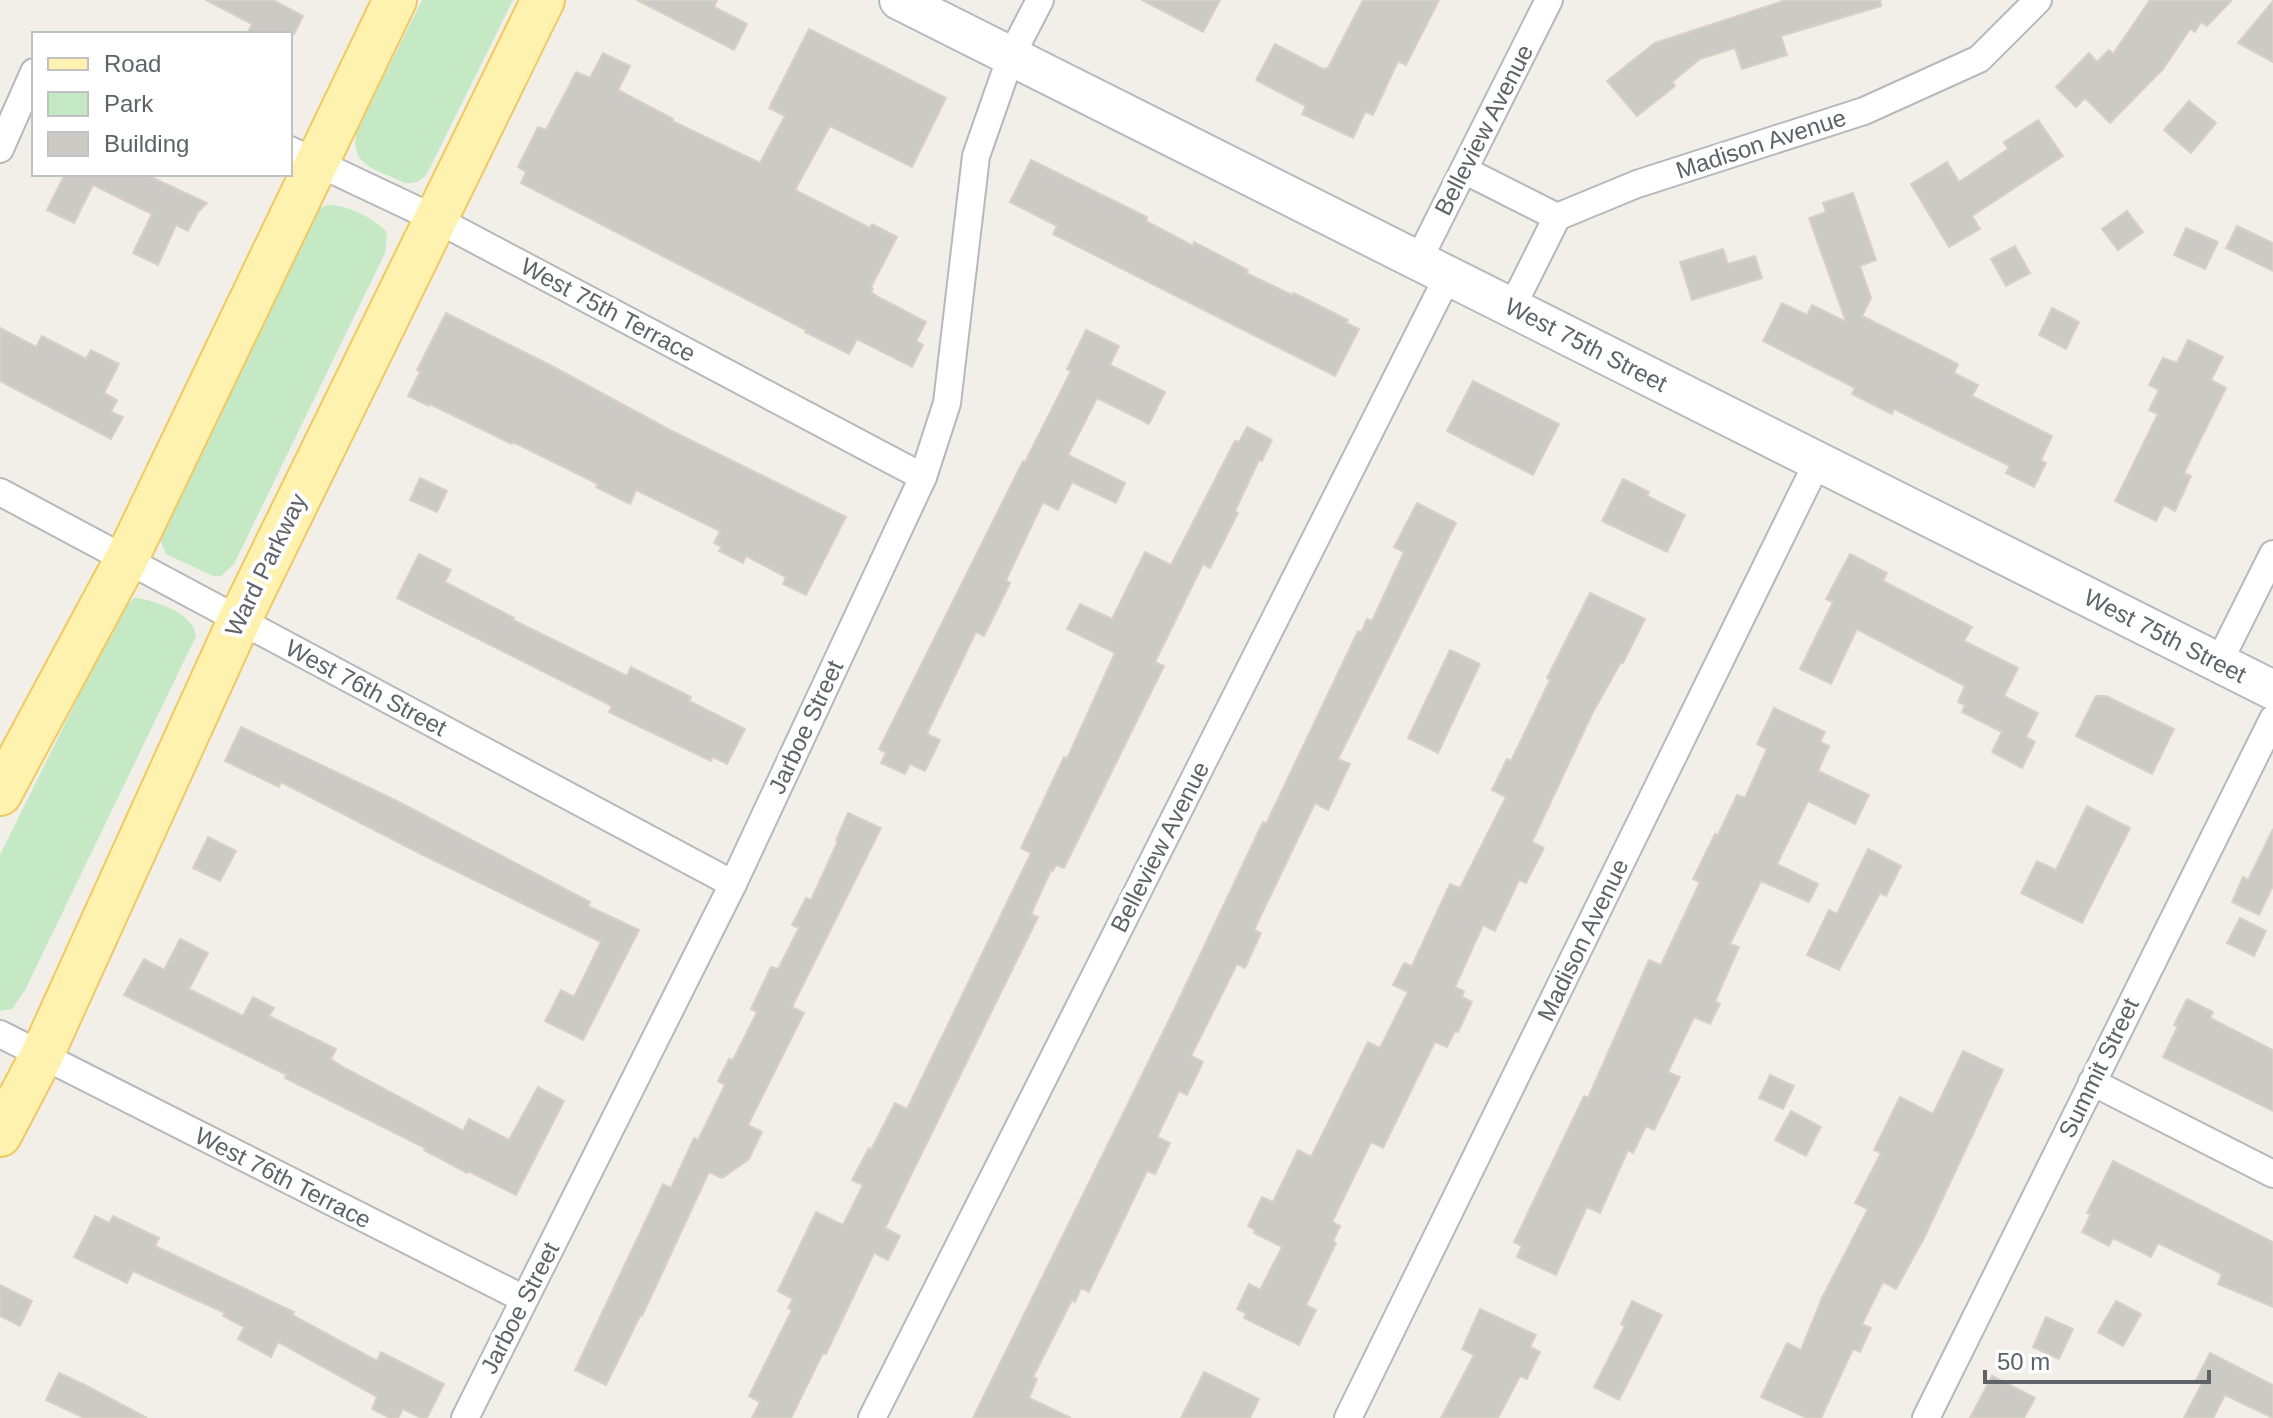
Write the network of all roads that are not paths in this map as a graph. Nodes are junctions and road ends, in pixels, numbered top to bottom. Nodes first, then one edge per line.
1 (395, 0) edge
2 (543, 0) edge
3 (899, 0) edge
4 (1040, 0) edge
5 (1549, 0) edge
6 (2038, 0) edge
7 (1011, 56) junction
8 (32, 77) edge
9 (0, 149) edge
10 (303, 157) edge
11 (1464, 170) junction
12 (1557, 217) junction
13 (436, 219) junction
14 (1433, 268) junction
15 (1512, 307) junction
16 (1818, 461) junction
17 (923, 477) junction
18 (0, 492) edge
19 (2273, 554) edge
20 (126, 560) junction
21 (239, 621) junction
22 (2218, 664) junction
23 (2273, 690) edge
24 (2273, 719) edge
25 (0, 794) edge
26 (733, 884) junction
27 (0, 1034) edge
28 (0, 1053) edge
29 (41, 1057) junction
30 (2092, 1082) junction
31 (0, 1135) edge
32 (2273, 1174) edge
33 (524, 1299) junction
34 (465, 1418) edge
35 (872, 1418) edge
36 (1348, 1418) edge
37 (1926, 1418) edge

1 - 10 main road
2 - 13 main road, Ward Parkway
3 - 7 main road, West 75th Street
4 - 7 street, Jarboe Street
5 - 11 street, Belleview Avenue
6 - 12 street, Madison Avenue
7 - 14 main road, West 75th Street
7 - 17 street, Jarboe Street
8 - 9 street
10 - 13 street, West 75th Terrace
10 - 20 main road
11 - 12 street
11 - 14 street, Belleview Avenue
12 - 15 street
13 - 17 street, West 75th Terrace
13 - 21 main road, Ward Parkway
14 - 15 main road, West 75th Street
14 - 35 street, Belleview Avenue
15 - 16 main road, West 75th Street
16 - 22 main road, West 75th Street
16 - 36 street, Madison Avenue
17 - 26 street, Jarboe Street
18 - 20 street, West 76th Street
19 - 22 street
20 - 21 street, West 76th Street
20 - 25 main road
21 - 26 street, West 76th Street
21 - 29 main road, Ward Parkway
22 - 23 main road, West 75th Street
24 - 30 street, Summit Street
26 - 33 street, Jarboe Street
27 - 29 street, West 76th Terrace
28 - 29 street
29 - 31 main road, Ward Parkway
29 - 33 street, West 76th Terrace
30 - 32 street
30 - 37 street, Summit Street
33 - 34 street, Jarboe Street

